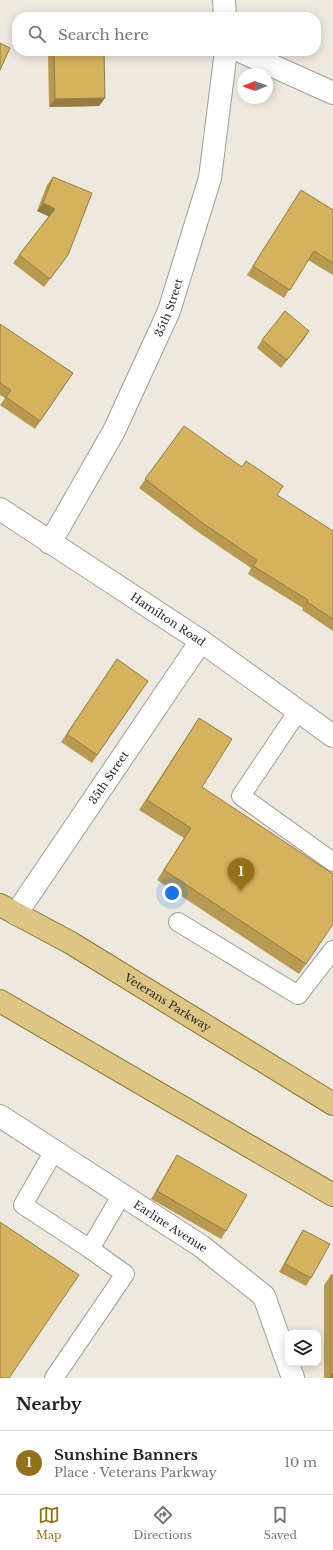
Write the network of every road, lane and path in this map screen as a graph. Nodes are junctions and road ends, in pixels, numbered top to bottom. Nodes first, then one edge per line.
1 (224, 0) edge
2 (225, 12) edge
3 (225, 56) edge
4 (251, 56) edge
5 (333, 93) edge
6 (0, 509) edge
7 (50, 543) junction
8 (201, 641) junction
9 (298, 710) junction
10 (333, 736) edge
11 (333, 862) edge
12 (8, 909) edge
13 (178, 922) dead end
14 (333, 950) edge
15 (0, 1000) edge
16 (333, 1104) edge
17 (0, 1116) edge
18 (54, 1151) junction
19 (122, 1194) junction
20 (333, 1194) edge
21 (90, 1248) junction
22 (54, 1378) edge
23 (293, 1378) edge

1 - 2 street
3 - 7 street, 35th Street
4 - 5 street
6 - 7 street, Hamilton Road
7 - 8 street, Hamilton Road
8 - 9 street, Hamilton Road
8 - 12 street, 35th Street
9 - 10 street, Hamilton Road
9 - 11 lane
12 - 16 main road, Veterans Parkway
13 - 14 lane
15 - 20 main road
17 - 18 street, Earline Avenue
18 - 19 street, Earline Avenue
18 - 21 lane
19 - 21 lane
19 - 23 street, Earline Avenue
21 - 22 lane

